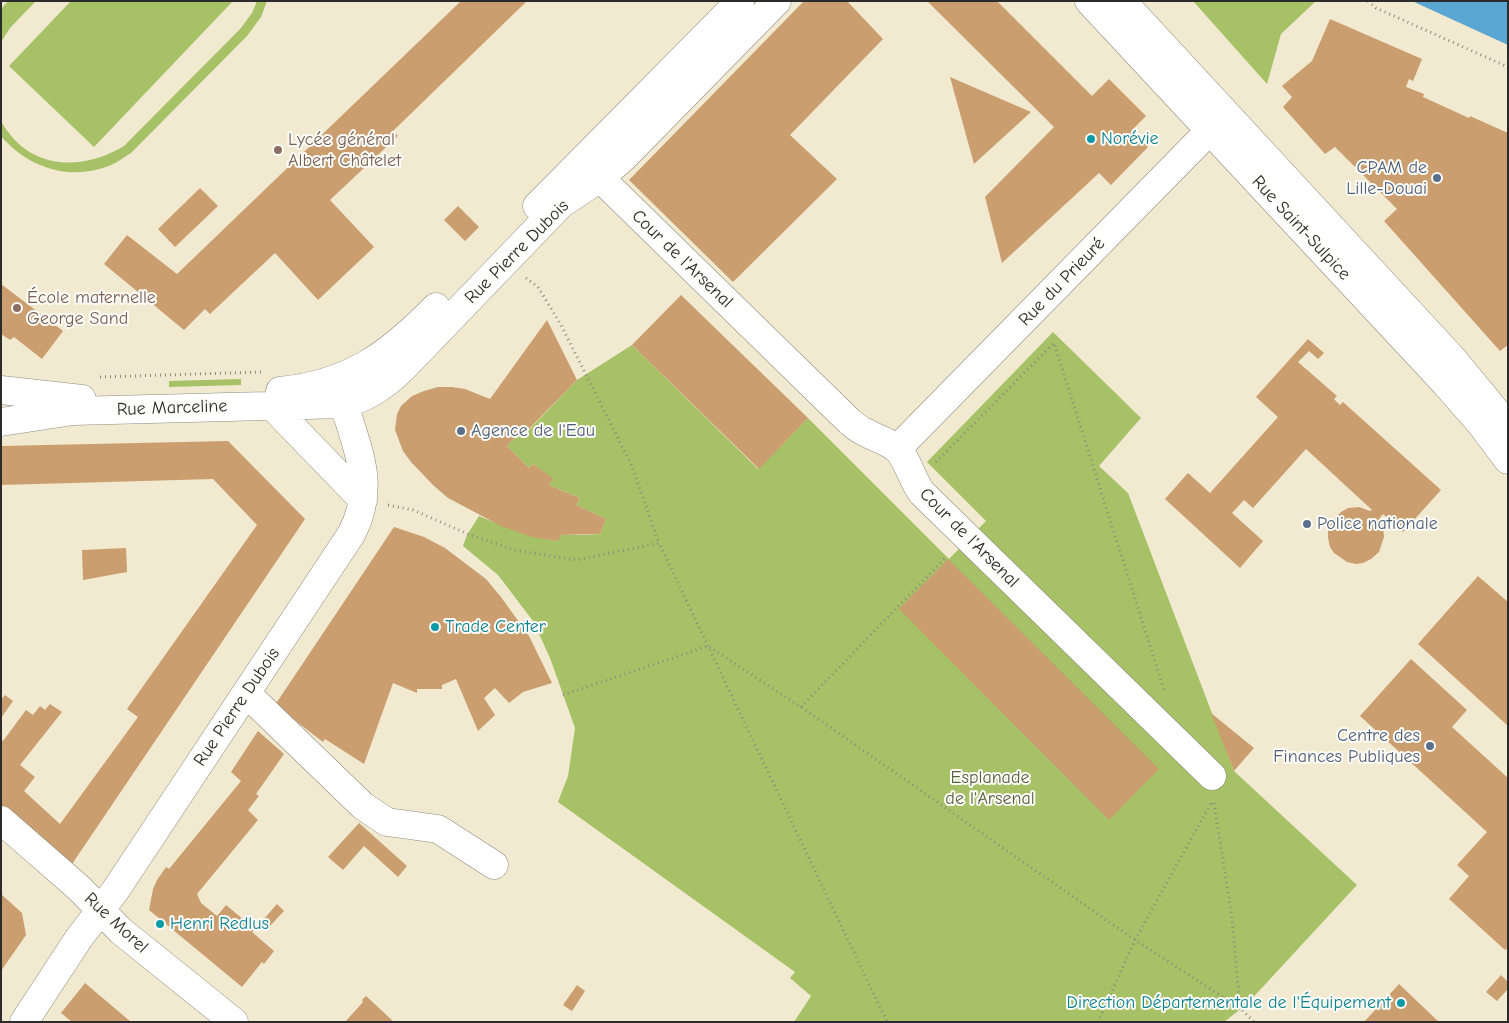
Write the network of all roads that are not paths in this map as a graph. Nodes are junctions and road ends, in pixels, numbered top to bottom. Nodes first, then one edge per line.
1 (740, 1) edge
2 (777, 1) edge
3 (1089, 1) edge
4 (1122, 1) edge
5 (1218, 122) junction
6 (600, 178) junction
7 (1, 390) edge
8 (344, 404) junction
9 (272, 406) junction
10 (1, 422) edge
11 (1508, 426) edge
12 (897, 449) junction
13 (1508, 460) edge
14 (363, 500) junction
15 (246, 693) junction
16 (1212, 776) dead end
17 (1, 820) edge
18 (494, 865) dead end
19 (101, 909) junction
20 (24, 1022) edge
21 (234, 1022) edge

1 - 7 street
2 - 6 street, Rue Pierre Dubois
3 - 5 street, Rue Saint-Sulpice
4 - 5 street, Rue Saint-Sulpice
5 - 11 street, Rue Saint-Sulpice
5 - 12 street, Rue du Prieuré
5 - 13 street, Rue Saint-Sulpice
6 - 8 street, Rue Pierre Dubois
6 - 12 street, Cour de l'Arsenal
8 - 9 street, Rue Marceline
8 - 14 street, Rue Pierre Dubois
9 - 10 street, Rue Marceline
9 - 14 street
12 - 16 street, Cour de l'Arsenal
14 - 15 street, Rue Pierre Dubois
15 - 18 street
15 - 19 street, Rue Pierre Dubois
17 - 19 street, Rue Morel
19 - 20 street, Rue Pierre Dubois
19 - 21 street, Rue Morel

